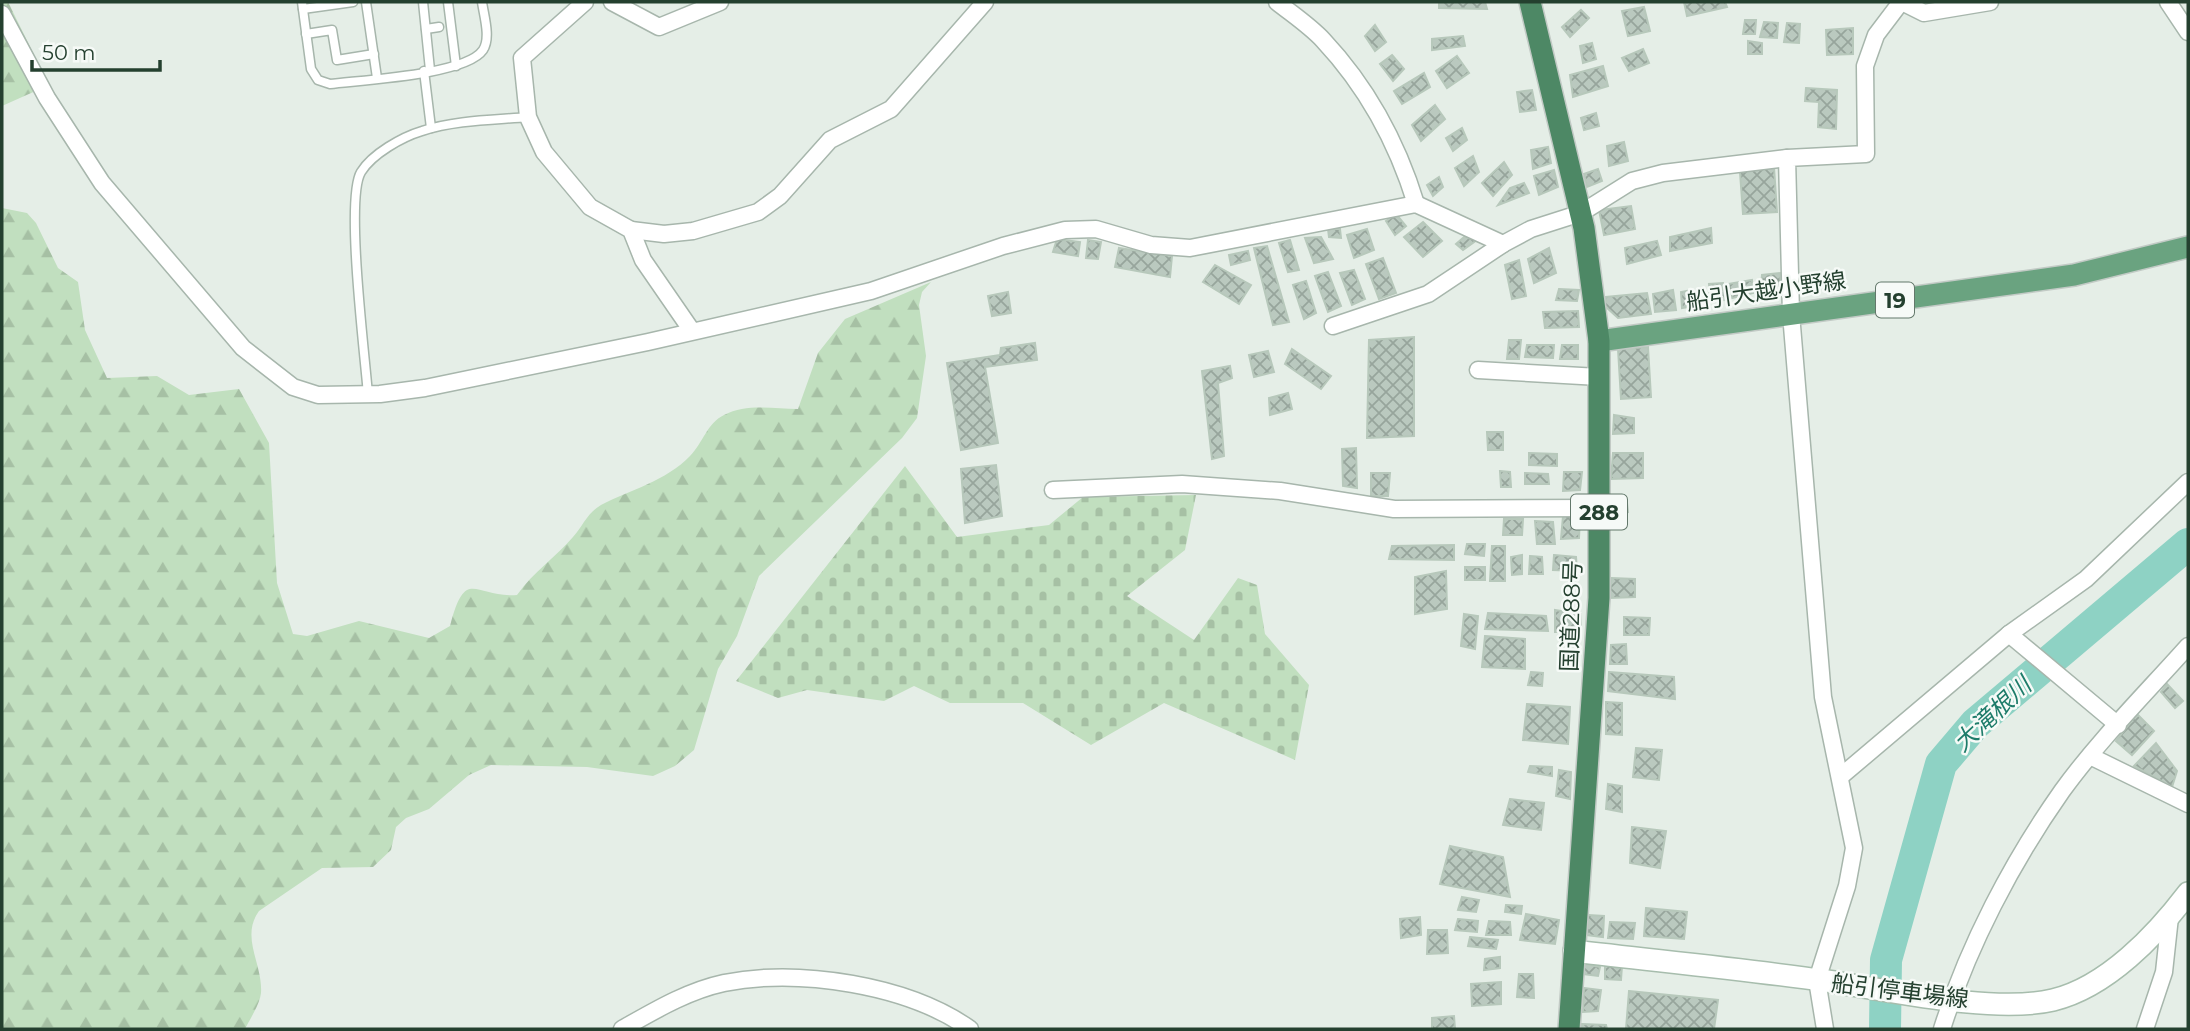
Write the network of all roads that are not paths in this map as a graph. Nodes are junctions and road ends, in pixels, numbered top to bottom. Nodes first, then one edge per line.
1 (353, 2) edge
2 (366, 2) edge
3 (423, 2) edge
4 (448, 2) edge
5 (482, 2) edge
6 (585, 2) edge
7 (612, 2) edge
8 (720, 2) edge
9 (985, 2) edge
10 (1277, 2) edge
11 (1530, 2) edge
12 (1902, 2) edge
13 (1990, 2) edge
14 (2168, 2) edge
15 (303, 5) edge
16 (2, 14) edge
17 (462, 23) dead end
18 (451, 25) junction
19 (439, 27) dead end
20 (426, 29) junction
21 (2188, 32) edge
22 (306, 34) junction
23 (374, 54) junction
24 (456, 66) junction
25 (427, 70) junction
26 (377, 78) junction
27 (528, 117) junction
28 (431, 128) junction
29 (1787, 158) junction
30 (1416, 204) junction
31 (1581, 213) junction
32 (631, 230) junction
33 (1503, 244) junction
34 (2188, 247) edge
35 (1791, 314) junction
36 (1333, 326) dead end
37 (692, 331) junction
38 (1599, 341) junction
39 (1478, 370) dead end
40 (1599, 377) junction
41 (368, 395) junction
42 (2188, 482) edge
43 (1053, 490) dead end
44 (1599, 508) junction
45 (2009, 634) junction
46 (2188, 646) edge
47 (2119, 725) junction
48 (2092, 757) junction
49 (1840, 777) junction
50 (2188, 804) edge
51 (2188, 893) edge
52 (2170, 917) junction
53 (1574, 951) junction
54 (1827, 981) junction
55 (1943, 998) junction
56 (622, 1029) edge
57 (970, 1029) edge
58 (1569, 1029) edge
59 (1825, 1029) edge
60 (1942, 1029) edge
61 (2145, 1029) edge

1 - 15 lane
2 - 23 lane
3 - 20 lane
4 - 18 lane
5 - 24 lane
6 - 27 street
7 - 8 street
9 - 32 street
10 - 30 street
11 - 31 highway, 国道288号 / 288
12 - 13 street
12 - 29 street
14 - 21 street
15 - 22 lane
16 - 41 street
17 - 18 lane
18 - 24 lane
19 - 20 lane
20 - 25 lane
22 - 23 lane
22 - 26 lane
23 - 26 lane
24 - 25 lane
25 - 26 lane
25 - 28 lane
27 - 28 lane
27 - 32 street
28 - 41 lane
29 - 31 street
29 - 35 street
30 - 33 street
30 - 37 street
31 - 33 street
31 - 38 highway, 国道288号 / 288
32 - 37 street
33 - 36 street
34 - 35 main road, 船引大越小野線 / 19
35 - 38 main road, 船引大越小野線 / 19
35 - 49 street
37 - 41 street
38 - 40 highway, 国道288号 / 288
39 - 40 street
40 - 44 highway, 国道288号 / 288
42 - 45 street
43 - 44 street
44 - 53 highway, 国道288号 / 288
45 - 47 street
45 - 49 street
46 - 47 street
47 - 48 street
48 - 50 street
48 - 55 street
49 - 54 street
51 - 52 main road, 船引停車場線
52 - 55 main road, 船引停車場線
52 - 61 street
53 - 54 main road, 船引停車場線
53 - 58 highway, 国道288号 / 288
54 - 55 main road, 船引停車場線
54 - 59 street
55 - 60 street
56 - 57 street

